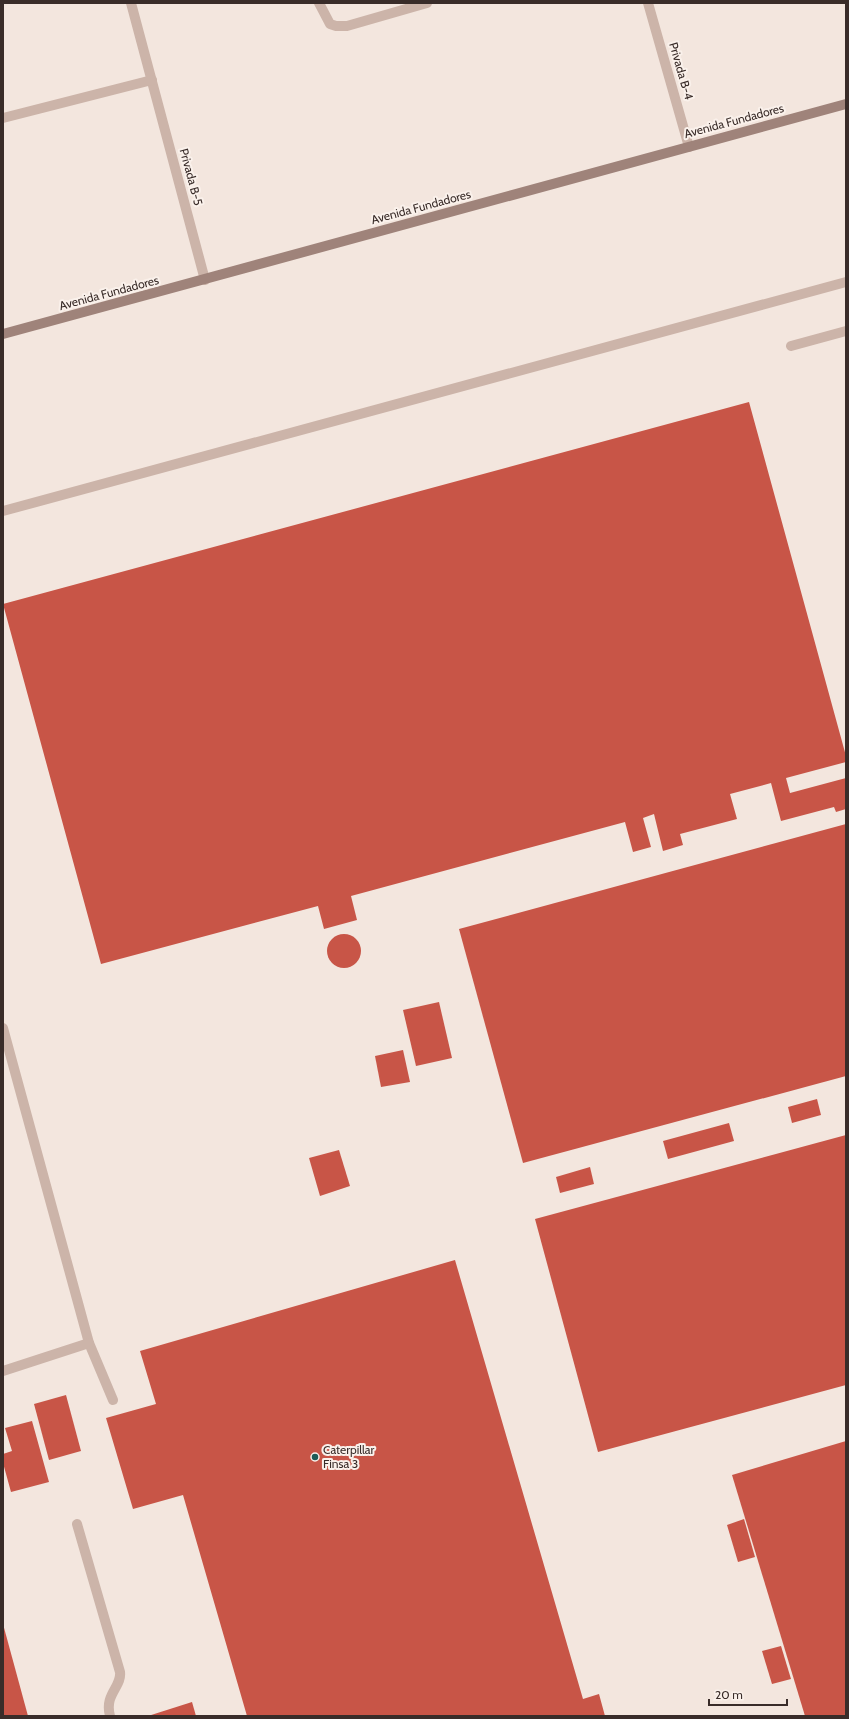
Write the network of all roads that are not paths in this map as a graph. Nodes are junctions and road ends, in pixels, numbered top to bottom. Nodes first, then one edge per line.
1 (131, 3) edge
2 (319, 3) edge
3 (427, 3) edge
4 (648, 3) edge
5 (152, 80) junction
6 (846, 104) edge
7 (3, 118) edge
8 (689, 147) junction
9 (205, 280) junction
10 (846, 282) edge
11 (846, 331) edge
12 (3, 334) edge
13 (791, 346) dead end
14 (3, 511) edge
15 (3, 1028) edge
16 (89, 1343) junction
17 (3, 1371) edge
18 (113, 1400) dead end
19 (77, 1524) dead end
20 (110, 1716) edge

1 - 5 street, Privada B-5
2 - 3 street
4 - 8 street, Privada B-4
5 - 7 street
5 - 9 street, Privada B-5
6 - 8 street, Avenida Fundadores
8 - 9 street, Avenida Fundadores
9 - 12 street, Avenida Fundadores
10 - 14 street
11 - 13 street
15 - 16 street
16 - 17 street
16 - 18 street
19 - 20 street

